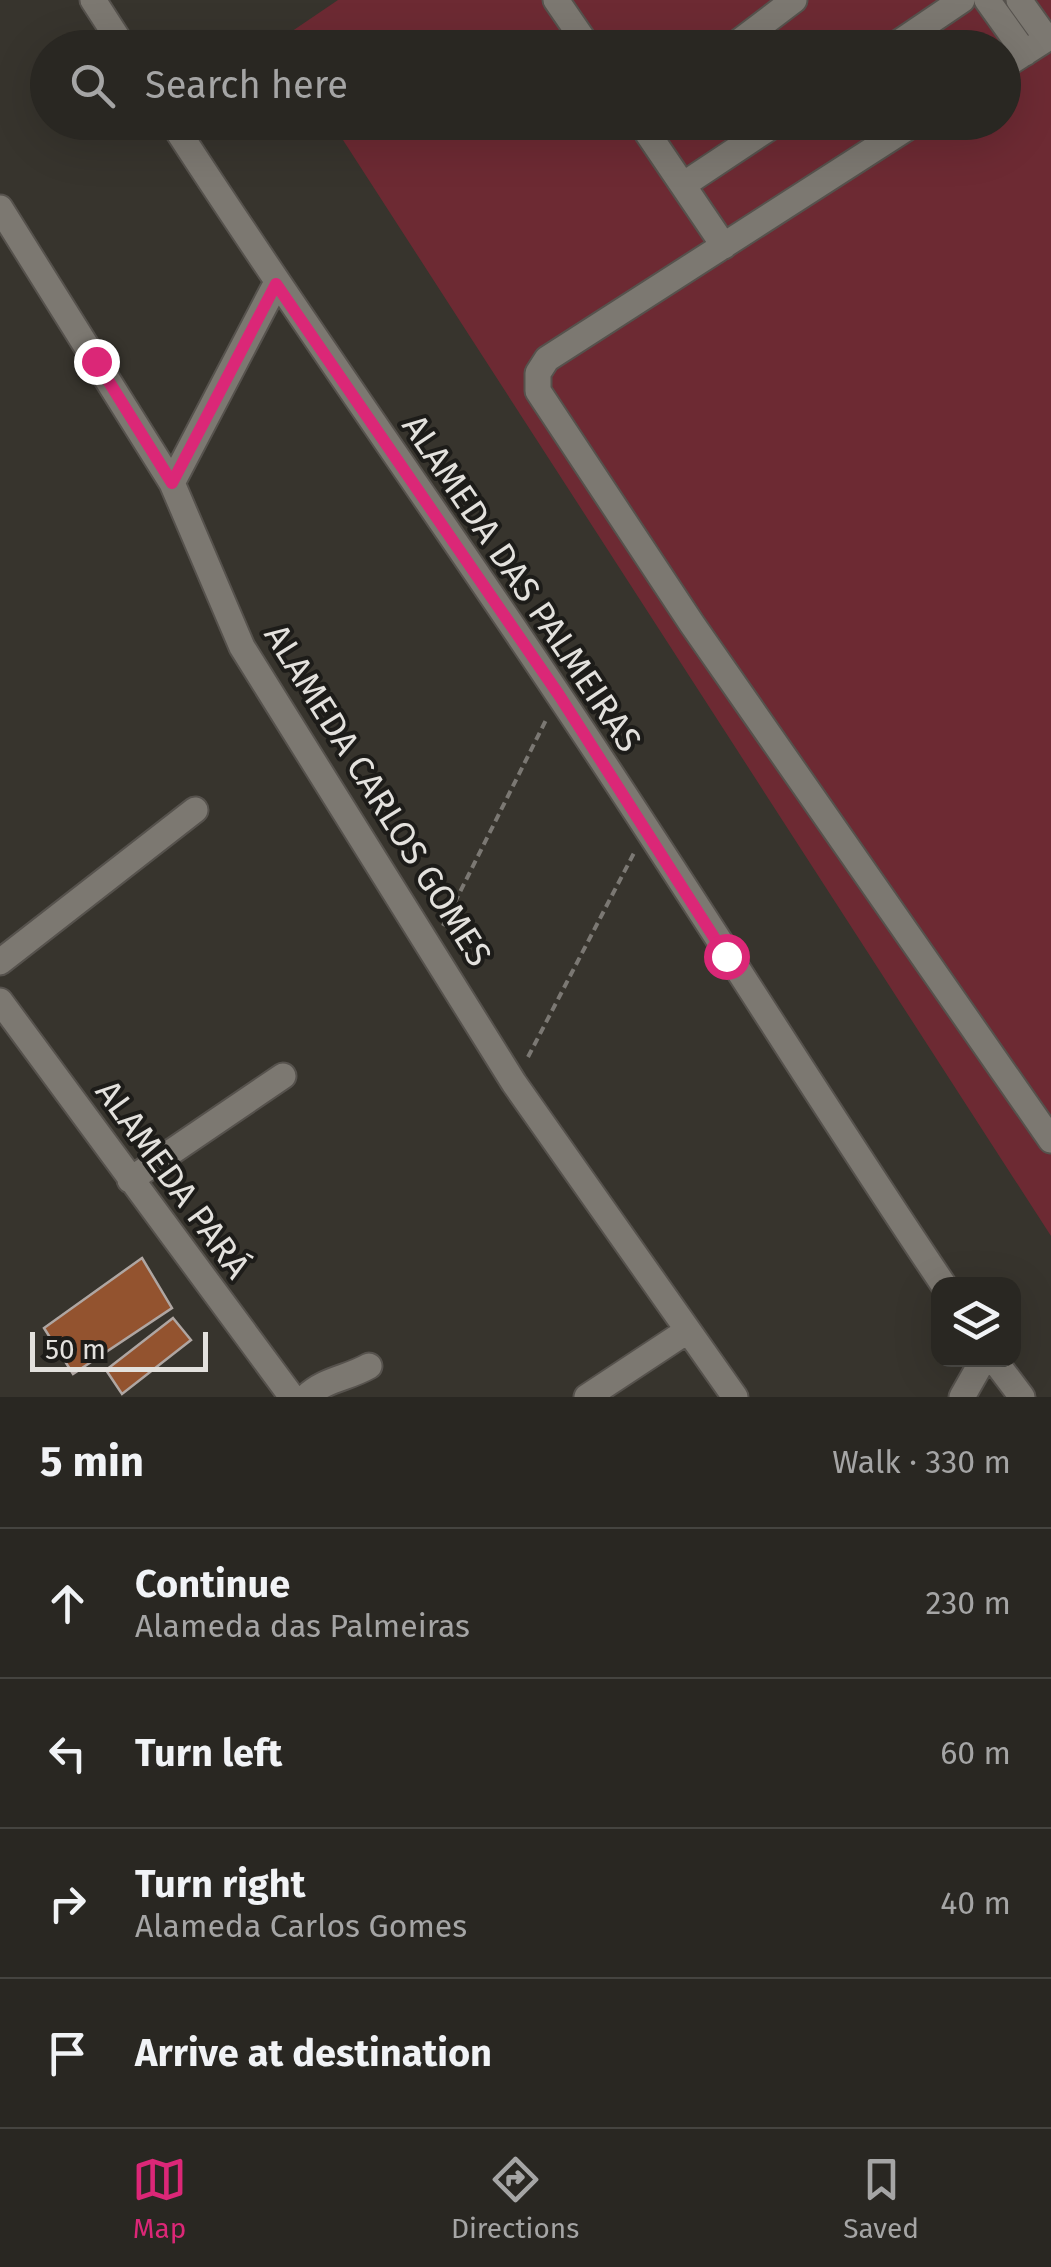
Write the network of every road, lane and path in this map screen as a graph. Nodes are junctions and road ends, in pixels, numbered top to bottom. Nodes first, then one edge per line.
1 (93, 0) edge
2 (556, 0) edge
3 (794, 0) edge
4 (962, 0) edge
5 (987, 0) edge
6 (1019, 0) edge
7 (112, 30) edge
8 (576, 30) edge
9 (754, 30) edge
10 (918, 30) edge
11 (1015, 30) edge
12 (1032, 48) edge
13 (184, 140) edge
14 (652, 140) edge
15 (751, 140) edge
16 (888, 140) edge
17 (683, 186) junction
18 (0, 208) edge
19 (724, 246) junction
20 (276, 284) junction
21 (172, 483) junction
22 (559, 695) junction
23 (195, 810) dead end
24 (645, 830) junction
25 (432, 948) junction
26 (0, 962) edge
27 (0, 1001) edge
28 (283, 1076) dead end
29 (514, 1083) junction
30 (1051, 1140) edge
31 (130, 1180) junction
32 (938, 1277) edge
33 (687, 1332) junction
34 (369, 1366) dead end
35 (979, 1367) edge
36 (999, 1367) edge
37 (292, 1397) edge
38 (306, 1397) edge
39 (587, 1397) edge
40 (734, 1397) edge
41 (962, 1397) edge
42 (1022, 1397) edge

1 - 7 street
2 - 8 street
3 - 9 street
4 - 10 street
5 - 11 street
6 - 12 street
13 - 20 street, ALAMEDA DAS PALMEIRAS
14 - 17 street
15 - 17 street
16 - 19 street
17 - 19 street
18 - 21 street, ALAMEDA CARLOS GOMES
19 - 30 street
20 - 21 street
20 - 22 street, ALAMEDA DAS PALMEIRAS
21 - 25 street, ALAMEDA CARLOS GOMES
22 - 24 street, ALAMEDA DAS PALMEIRAS
22 - 25 path
23 - 26 street
24 - 29 path
24 - 32 street, ALAMEDA DAS PALMEIRAS
25 - 29 street, ALAMEDA CARLOS GOMES
27 - 31 street, ALAMEDA PARÁ
28 - 31 street
29 - 33 street, ALAMEDA CARLOS GOMES
31 - 37 street, ALAMEDA PARÁ
33 - 39 street
33 - 40 street, ALAMEDA CARLOS GOMES
34 - 38 street
35 - 41 street
36 - 42 street

